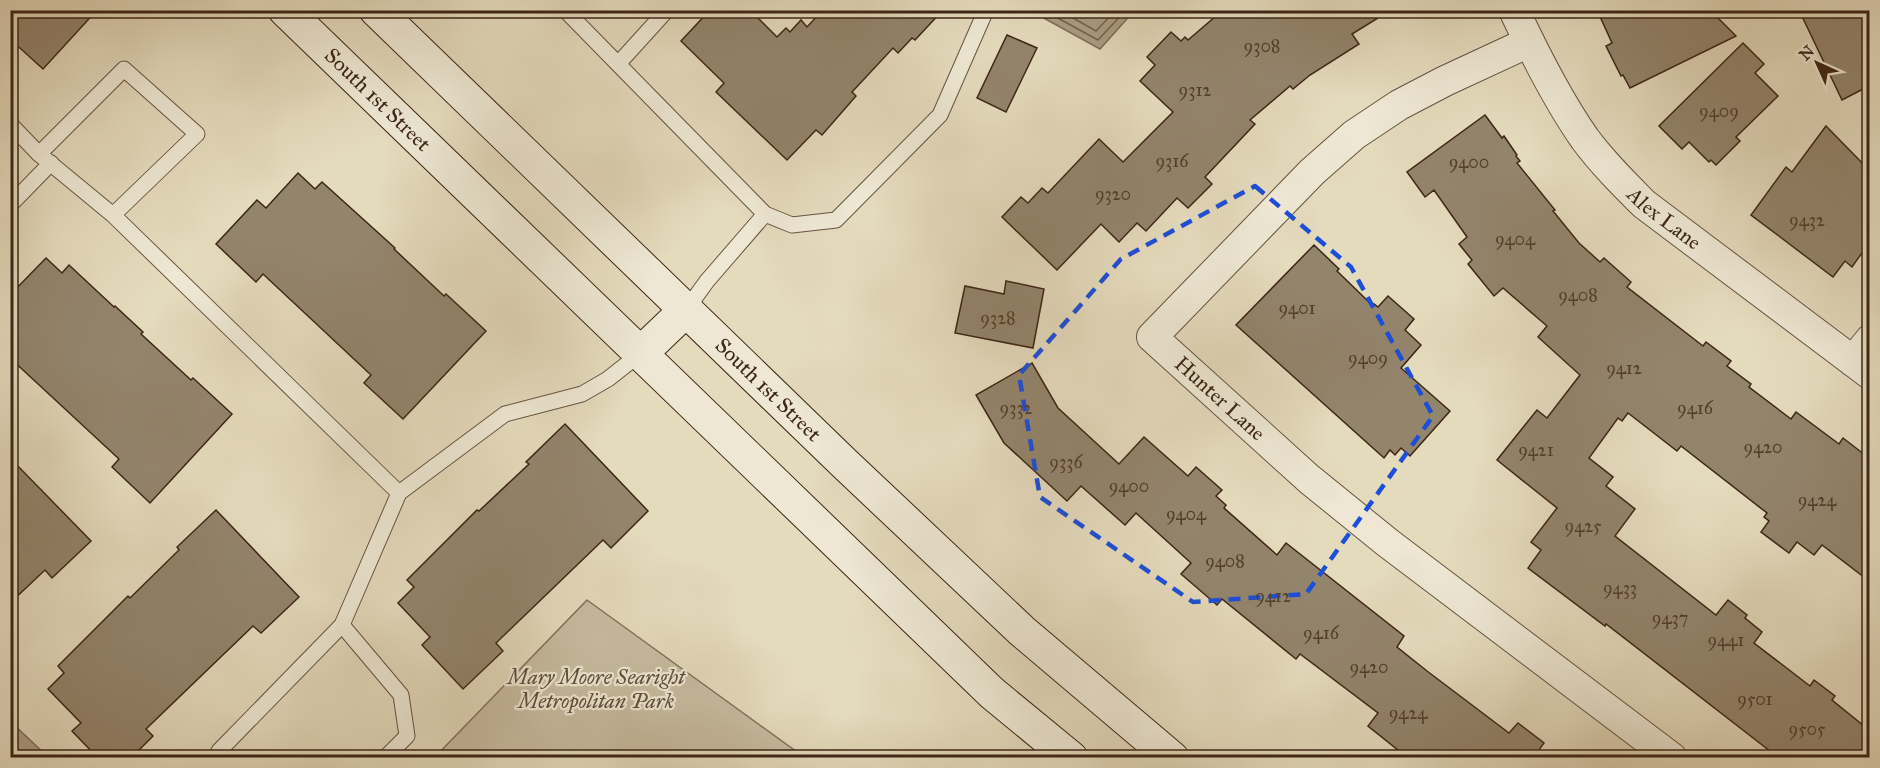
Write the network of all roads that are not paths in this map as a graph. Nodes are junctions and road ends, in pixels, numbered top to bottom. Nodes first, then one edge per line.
1 (285, 10) edge
2 (376, 10) edge
3 (566, 10) edge
4 (667, 10) edge
5 (986, 10) edge
6 (1514, 10) edge
7 (1529, 42) junction
8 (618, 64) junction
9 (10, 123) edge
10 (45, 158) junction
11 (10, 205) edge
12 (765, 214) junction
13 (113, 215) junction
14 (686, 310) junction
15 (641, 353) junction
16 (1864, 358) edge
17 (399, 493) junction
18 (342, 625) junction
19 (218, 758) edge
20 (385, 758) edge
21 (1071, 758) edge
22 (1172, 758) edge
23 (1672, 758) edge

1 - 15 main road, South 1st Street
2 - 14 main road, South 1st Street
3 - 8 lane
4 - 8 lane
5 - 12 lane
6 - 7 street, Alex Lane
7 - 16 street, Alex Lane
7 - 23 street, Hunter Lane
8 - 12 lane
9 - 10 lane
10 - 11 lane
10 - 13 lane
10 - 13 lane
12 - 14 lane
13 - 17 lane
14 - 15 main road
14 - 22 main road, South 1st Street
15 - 17 lane
15 - 21 main road, South 1st Street
17 - 18 lane
18 - 19 lane
18 - 20 lane

